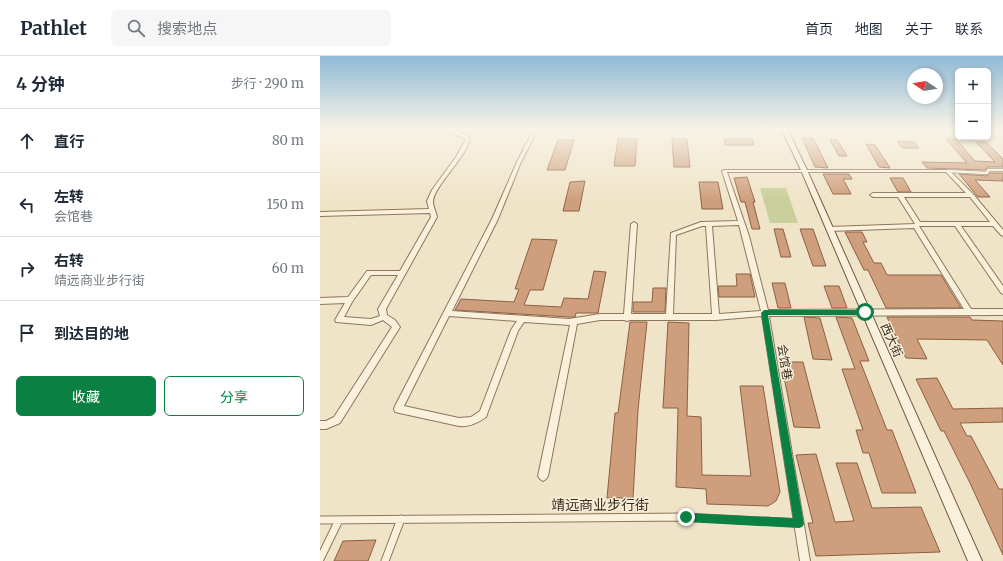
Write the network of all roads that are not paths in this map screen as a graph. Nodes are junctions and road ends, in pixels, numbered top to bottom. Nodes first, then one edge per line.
1 (460, 154) edge
2 (524, 154) edge
3 (796, 154) edge
4 (804, 170) junction
5 (1003, 170) edge
6 (947, 171) junction
7 (873, 195) dead end
8 (900, 195) junction
9 (971, 196) junction
10 (431, 211) junction
11 (320, 214) edge
12 (709, 223) junction
13 (742, 223) junction
14 (634, 224) dead end
15 (956, 224) junction
16 (996, 224) junction
17 (830, 230) junction
18 (1003, 234) edge
19 (403, 273) junction
20 (1003, 291) edge
21 (350, 300) junction
22 (320, 301) edge
23 (865, 312) junction
24 (969, 312) junction
25 (1003, 312) edge
26 (446, 313) junction
27 (764, 313) junction
28 (384, 317) junction
29 (716, 317) junction
30 (523, 318) junction
31 (627, 318) junction
32 (669, 318) junction
33 (574, 321) junction
34 (320, 425) edge
35 (543, 476) dead end
36 (402, 519) junction
37 (320, 520) edge
38 (339, 520) junction
39 (799, 524) junction
40 (320, 559) edge
41 (385, 561) edge
42 (805, 561) edge
43 (976, 561) edge

1 - 10 street
2 - 26 street
3 - 4 main road, 西大街
4 - 6 street
4 - 13 street, 会馆巷
4 - 17 main road, 西大街
5 - 6 lane
6 - 9 street
7 - 8 street
8 - 9 street
8 - 15 street
9 - 16 street
10 - 11 street
10 - 19 street
12 - 13 street
12 - 29 street
12 - 32 street
13 - 27 street, 会馆巷
14 - 31 street
15 - 16 street
15 - 20 street
16 - 18 street
17 - 23 main road, 西大街
17 - 24 street
19 - 21 street
19 - 28 street
21 - 22 street
21 - 28 street
23 - 24 street
23 - 27 street
23 - 43 main road, 西大街
24 - 25 street
26 - 30 street
26 - 30 street
27 - 29 street
27 - 39 street, 会馆巷
28 - 34 street
29 - 32 street
30 - 33 street
31 - 32 street
31 - 33 street
33 - 35 street
36 - 38 street, 靖远商业步行街
36 - 39 street, 靖远商业步行街
36 - 41 street
37 - 38 street, 靖远商业步行街
38 - 40 street
39 - 42 street, 会馆巷

